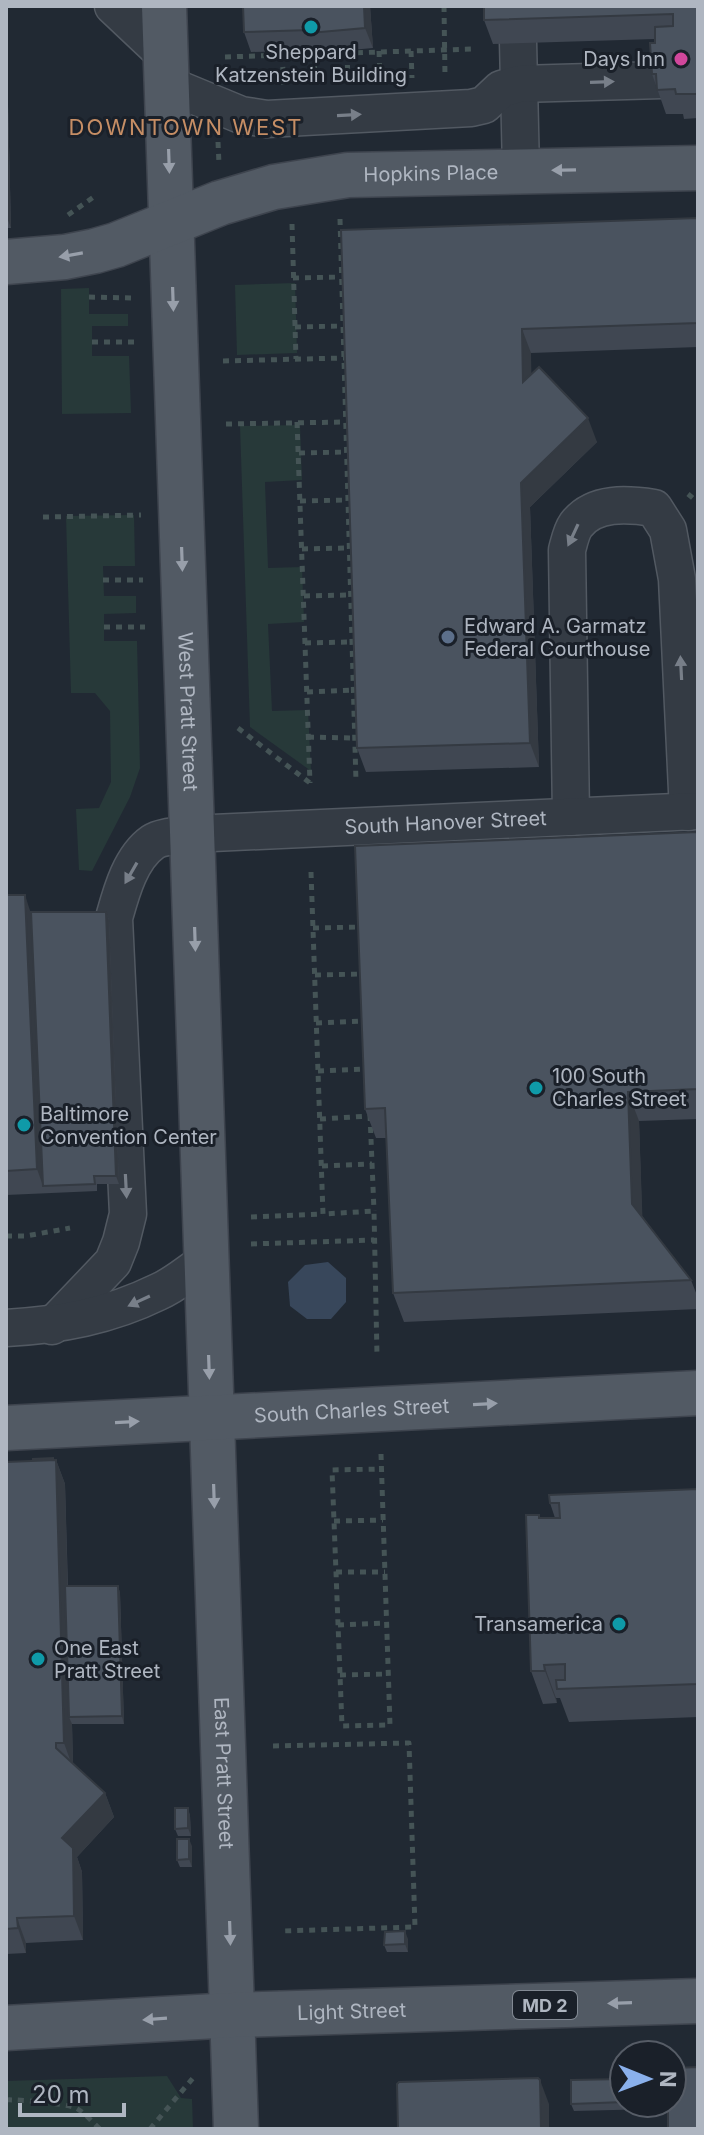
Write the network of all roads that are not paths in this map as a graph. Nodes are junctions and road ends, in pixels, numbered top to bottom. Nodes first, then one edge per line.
1 (113, 6) edge
2 (164, 6) edge
3 (518, 41) edge
4 (166, 69) junction
5 (698, 79) edge
6 (519, 84) junction
7 (698, 168) edge
8 (521, 171) junction
9 (171, 221) junction
10 (6, 262) edge
11 (693, 811) edge
12 (571, 817) junction
13 (191, 834) junction
14 (206, 1261) junction
15 (52, 1326) junction
16 (6, 1328) edge
17 (698, 1393) edge
18 (211, 1418) junction
19 (6, 1428) edge
20 (698, 2001) edge
21 (233, 2015) junction
22 (6, 2028) edge
23 (236, 2129) edge

1 - 4 street
2 - 4 main road, West Pratt Street
3 - 6 street
4 -> 6 street
4 -> 9 main road, West Pratt Street
6 -> 5 street
6 - 8 street
7 -> 8 main road, Hopkins Place
8 - 9 main road, Hopkins Place
9 -> 10 main road, Hopkins Place
9 -> 13 main road, West Pratt Street
11 - 12 street, South Hanover Street
11 -> 12 street
12 - 13 street, South Hanover Street
13 -> 14 main road, West Pratt Street
13 -> 15 street, South Hanover Street
14 -> 15 street
14 -> 18 main road, West Pratt Street
15 - 16 street
18 -> 17 main road, South Charles Street
19 -> 18 main road, South Charles Street
18 -> 21 main road, East Pratt Street
20 -> 21 main road, Light Street / MD 2
21 -> 22 main road, Light Street / MD 2
21 - 23 main road, East Pratt Street

